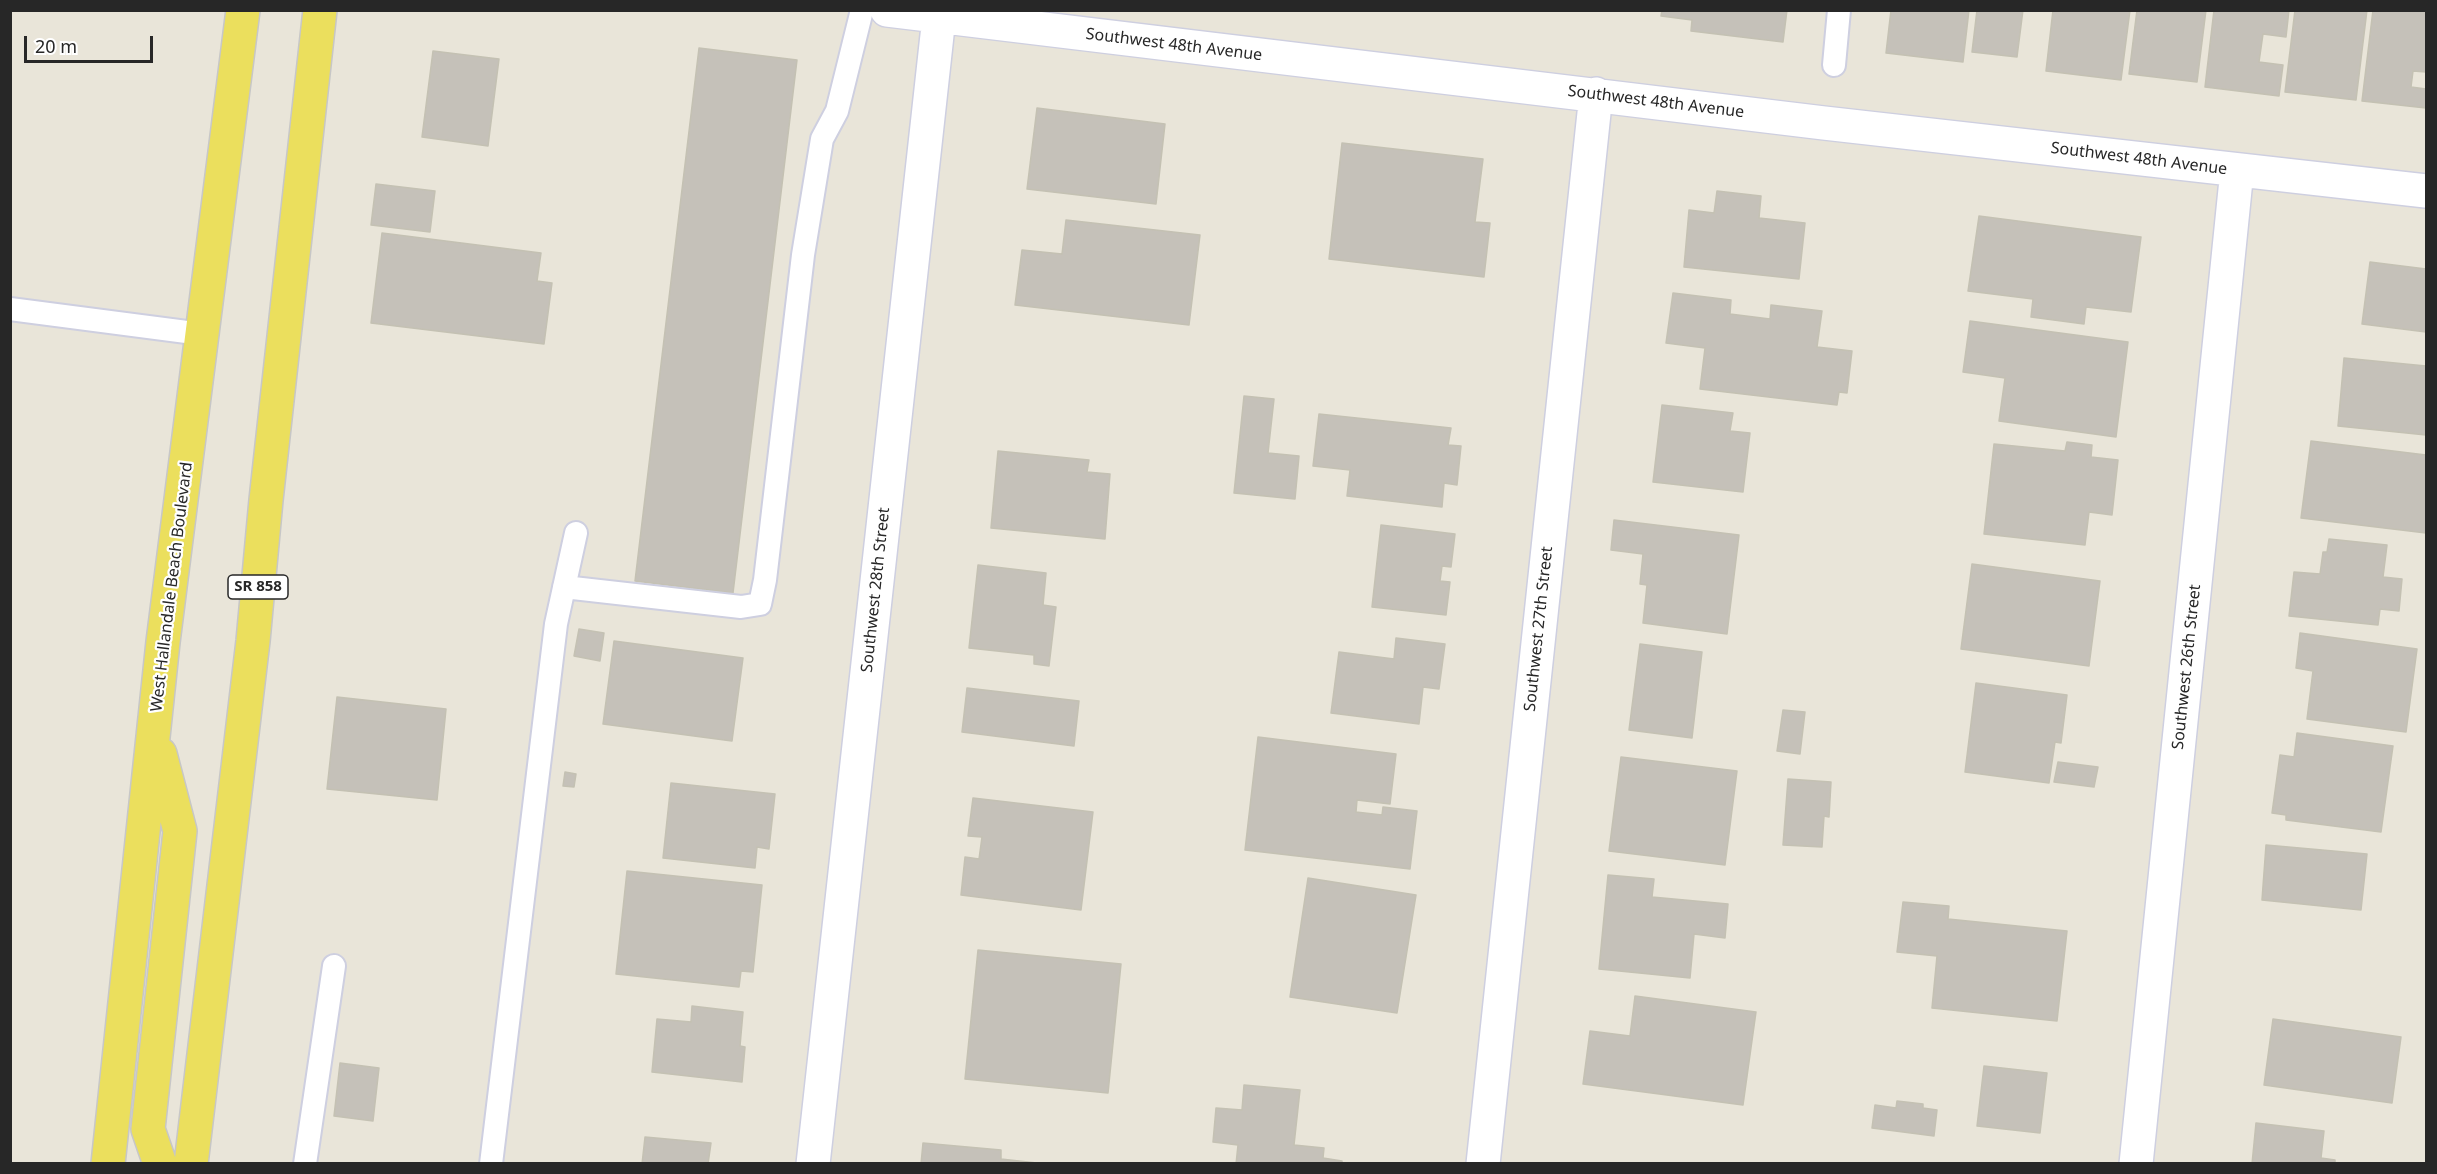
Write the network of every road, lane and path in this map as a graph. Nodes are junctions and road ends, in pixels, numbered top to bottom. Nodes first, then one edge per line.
1 (243, 10) edge
2 (320, 10) edge
3 (862, 10) edge
4 (886, 10) edge
5 (1839, 10) edge
6 (939, 17) junction
7 (1834, 65) dead end
8 (1596, 94) junction
9 (2237, 171) junction
10 (2427, 191) edge
11 (10, 309) edge
12 (202, 334) junction
13 (576, 533) dead end
14 (564, 587) junction
15 (155, 734) junction
16 (334, 966) dead end
17 (108, 1164) edge
18 (160, 1164) edge
19 (191, 1164) edge
20 (305, 1164) edge
21 (491, 1164) edge
22 (813, 1164) edge
23 (1483, 1164) edge
24 (2136, 1164) edge

1 - 12 main road, West Hallandale Beach Boulevard
2 - 19 main road, SR 858
3 - 14 lane
4 - 6 street, Southwest 48th Avenue
5 - 7 lane
6 - 8 street, Southwest 48th Avenue
6 - 22 street, Southwest 28th Street
8 - 9 street, Southwest 48th Avenue
8 - 23 street, Southwest 27th Street
9 - 10 street, Southwest 48th Avenue
9 - 24 street, Southwest 26th Street
11 - 12 lane
12 - 15 main road, West Hallandale Beach Boulevard
13 - 14 lane
14 - 21 lane
15 - 17 main road, West Hallandale Beach Boulevard
15 - 18 main road
16 - 20 lane

